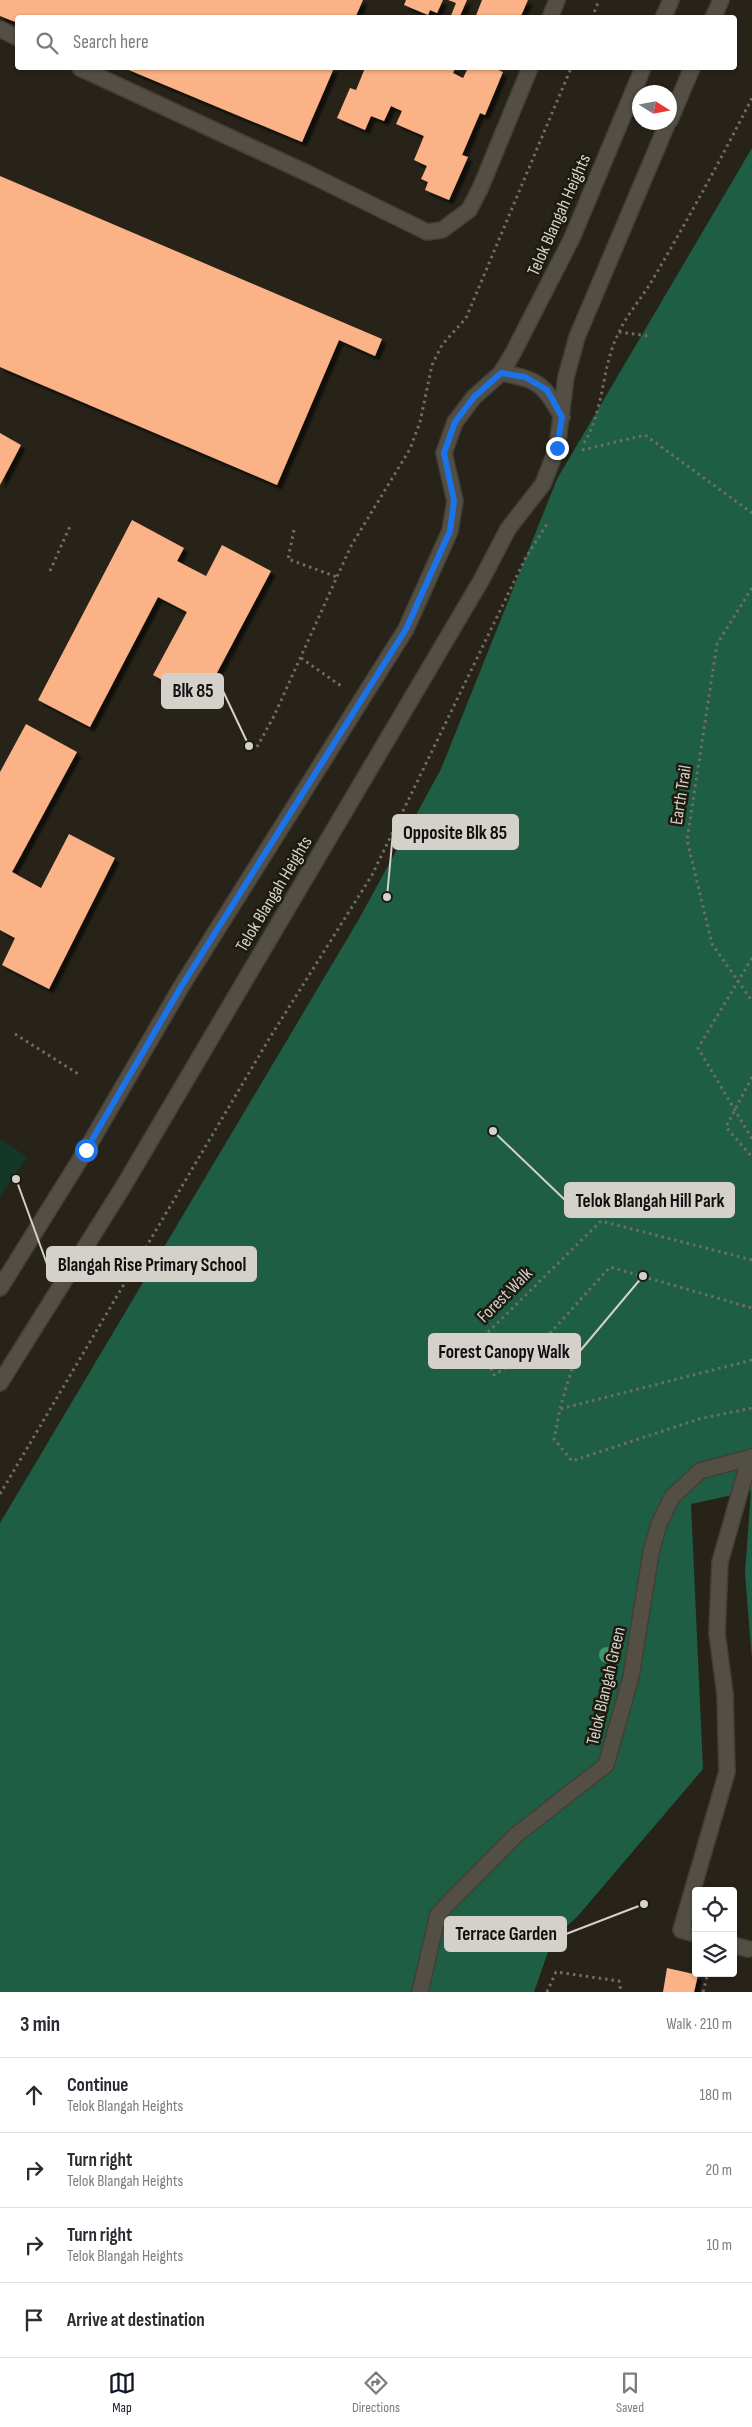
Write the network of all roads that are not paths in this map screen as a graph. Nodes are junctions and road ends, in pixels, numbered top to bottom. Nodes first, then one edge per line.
1 (557, 0) edge
2 (671, 0) edge
3 (721, 0) edge
4 (551, 15) edge
5 (664, 15) edge
6 (714, 15) edge
7 (0, 29) edge
8 (15, 36) edge
9 (84, 70) edge
10 (529, 70) edge
11 (642, 70) edge
12 (691, 70) edge
13 (677, 103) edge
14 (665, 130) edge
15 (501, 373) junction
16 (562, 417) junction
17 (0, 1288) edge
18 (0, 1383) edge
19 (751, 1457) edge
20 (692, 1933) edge
21 (420, 1992) edge

1 - 4 street
2 - 5 street
3 - 6 street
7 - 8 street
9 - 10 street
11 - 15 street, Telok Blangah Heights
12 - 13 street, Telok Blangah Heights
14 - 16 street, Telok Blangah Heights
15 - 16 street
15 - 17 street, Telok Blangah Heights
16 - 18 street, Telok Blangah Heights
19 - 20 street
19 - 21 street, Telok Blangah Green

